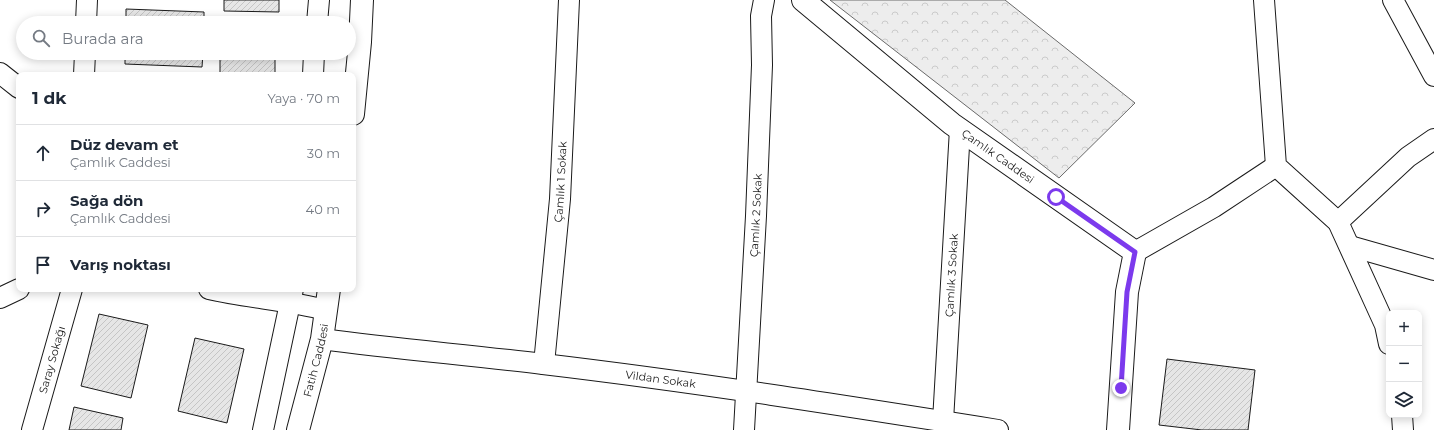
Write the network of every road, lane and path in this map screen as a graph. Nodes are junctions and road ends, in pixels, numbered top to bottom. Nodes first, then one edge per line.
1 (87, 0) edge
2 (319, 0) edge
3 (362, 0) edge
4 (570, 0) edge
5 (764, 0) edge
6 (803, 0) edge
7 (1264, 0) edge
8 (1393, 0) edge
9 (86, 16) edge
10 (318, 16) edge
11 (85, 60) edge
12 (313, 60) edge
13 (84, 72) edge
14 (312, 72) edge
15 (0, 74) edge
16 (1434, 76) edge
17 (356, 83) edge
18 (16, 86) edge
19 (960, 129) junction
20 (1434, 139) edge
21 (1276, 166) junction
22 (1338, 222) junction
23 (1350, 246) junction
24 (1135, 252) junction
25 (1434, 270) edge
26 (16, 290) edge
27 (71, 292) edge
28 (224, 292) edge
29 (292, 295) edge
30 (0, 298) edge
31 (328, 299) edge
32 (1386, 330) edge
33 (322, 339) junction
34 (544, 364) junction
35 (746, 392) junction
36 (1402, 418) edge
37 (943, 421) junction
38 (32, 430) edge
39 (263, 430) edge
40 (298, 430) edge
41 (744, 430) edge
42 (998, 430) edge
43 (1118, 430) edge
44 (1403, 430) edge

1 - 9 street
2 - 10 street
3 - 17 street
4 - 34 street, Çamlık 1 Sokak
5 - 35 street, Çamlık 2 Sokak
6 - 19 street, Çamlık Caddesi
7 - 21 street
8 - 16 street
11 - 13 street
12 - 14 street
15 - 18 street
19 - 24 street, Çamlık Caddesi
19 - 37 street, Çamlık 3 Sokak
20 - 22 street
21 - 22 street
21 - 24 street
22 - 23 street
23 - 25 street
23 - 32 street
24 - 43 street
26 - 30 street
27 - 38 street, Saray Sokağı
28 - 29 street
29 - 31 street
29 - 39 street
31 - 33 street, Fatih Caddesi
33 - 34 street, Vildan Sokak
33 - 40 street, Fatih Caddesi
34 - 35 street, Vildan Sokak
35 - 37 street, Vildan Sokak
35 - 41 street, Çamlık 2 Sokak
36 - 44 street
37 - 42 street, Vildan Sokak

